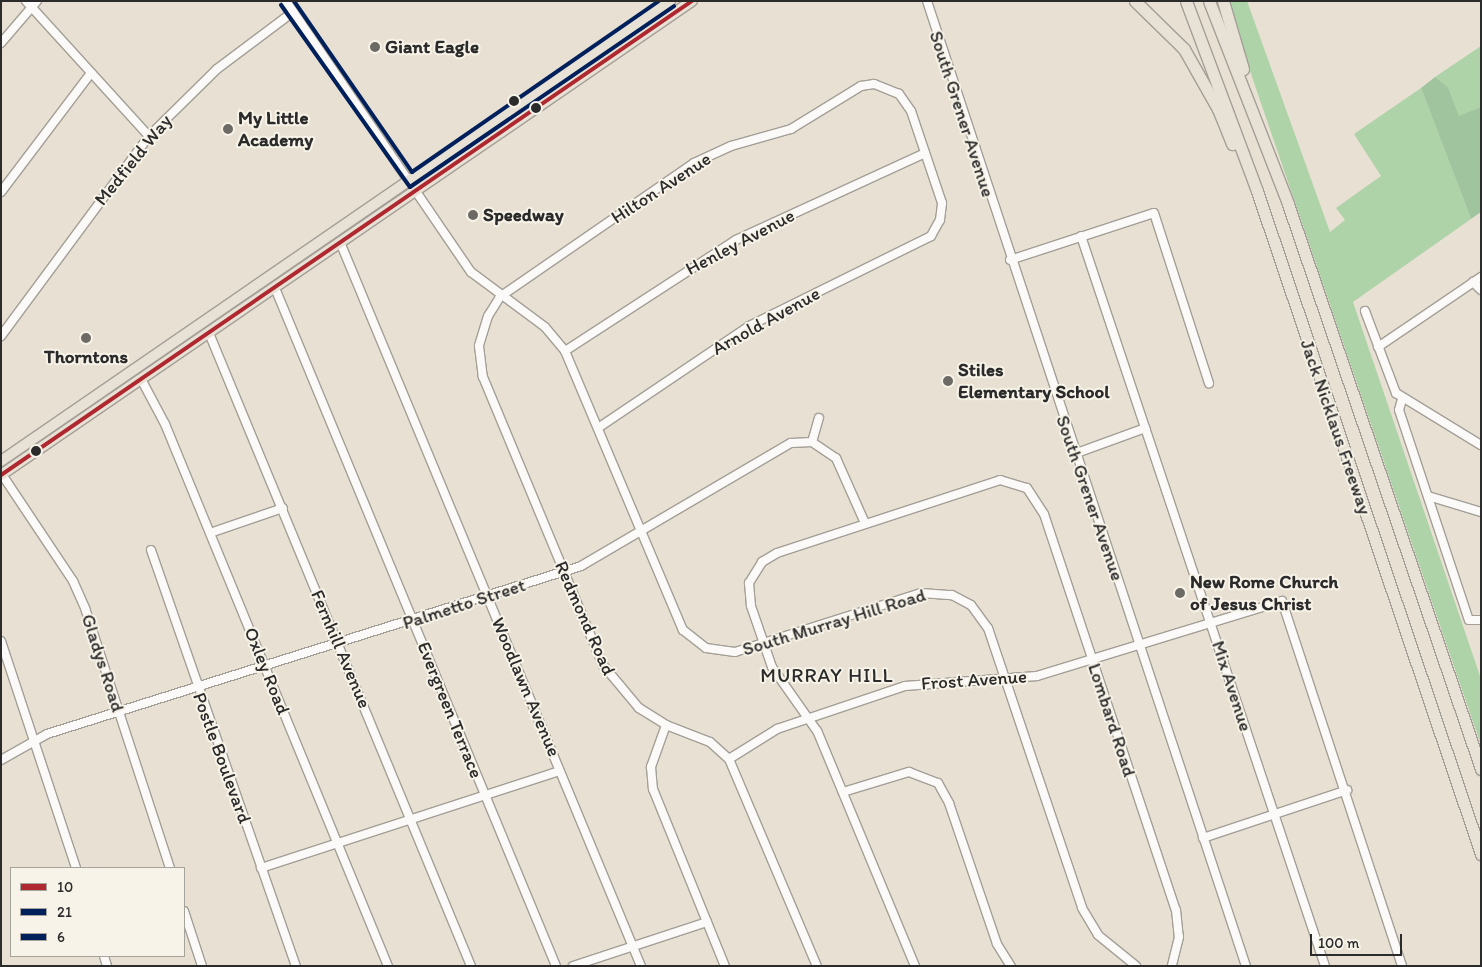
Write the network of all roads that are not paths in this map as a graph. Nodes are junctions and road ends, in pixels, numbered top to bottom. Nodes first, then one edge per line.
1 (286, 1) edge
2 (692, 1) edge
3 (927, 1) edge
4 (1135, 1) edge
5 (1186, 1) edge
6 (1209, 1) edge
7 (1223, 1) edge
8 (31, 3) edge
9 (665, 4) edge
10 (293, 12) junction
11 (1, 43) edge
12 (598, 50) junction
13 (604, 62) junction
14 (91, 73) junction
15 (554, 96) junction
16 (149, 136) junction
17 (925, 153) junction
18 (410, 181) junction
19 (416, 191) junction
20 (1, 192) edge
21 (1288, 204) junction
22 (1081, 236) junction
23 (340, 242) junction
24 (1010, 260) junction
25 (277, 272) junction
26 (1481, 277) edge
27 (1473, 282) junction
28 (275, 288) junction
29 (1481, 290) edge
30 (500, 297) junction
31 (1294, 302) junction
32 (1365, 311) dead end
33 (209, 333) junction
34 (1, 336) edge
35 (1378, 347) junction
36 (566, 351) junction
37 (142, 364) junction
38 (141, 379) junction
39 (1209, 383) dead end
40 (1402, 399) junction
41 (819, 418) dead end
42 (71, 428) junction
43 (598, 428) junction
44 (1145, 428) junction
45 (812, 442) junction
46 (1481, 445) edge
47 (1074, 454) junction
48 (1, 460) edge
49 (1, 474) edge
50 (1428, 496) junction
51 (283, 508) junction
52 (1481, 512) edge
53 (865, 523) junction
54 (210, 532) junction
55 (640, 534) junction
56 (151, 550) dead end
57 (564, 573) junction
58 (488, 596) junction
59 (413, 620) junction
60 (1210, 620) junction
61 (1481, 620) edge
62 (1, 641) edge
63 (340, 644) junction
64 (1139, 644) junction
65 (763, 645) junction
66 (1092, 661) junction
67 (265, 666) junction
68 (1005, 680) junction
69 (196, 688) junction
70 (118, 711) junction
71 (810, 718) junction
72 (666, 725) junction
73 (34, 738) junction
74 (729, 759) junction
75 (1, 760) edge
76 (1481, 769) edge
77 (560, 770) junction
78 (1347, 790) junction
79 (843, 792) junction
80 (485, 794) junction
81 (1274, 814) junction
82 (412, 820) junction
83 (1203, 838) junction
84 (337, 843) junction
85 (1481, 854) edge
86 (76, 867) edge
87 (170, 867) edge
88 (260, 868) junction
89 (185, 913) edge
90 (707, 922) junction
91 (633, 946) junction
92 (202, 966) edge
93 (296, 966) edge
94 (388, 966) edge
95 (472, 966) edge
96 (556, 966) edge
97 (574, 966) edge
98 (641, 966) edge
99 (725, 966) edge
100 (817, 966) edge
101 (915, 966) edge
102 (1011, 966) edge
103 (1136, 966) edge
104 (1172, 966) edge
105 (1246, 966) edge
106 (1325, 966) edge
107 (1402, 966) edge

1 - 10 street, South Murray Hill Road
2 - 13 main road
3 - 24 street, South Grener Avenue
4 - 31 highway
5 - 31 highway, Jack Nicklaus Freeway
6 - 21 highway, Jack Nicklaus Freeway
7 - 21 highway
8 - 11 street
8 - 14 street
9 - 12 main road
9 - 13 main road
10 - 16 street, Medfield Way
10 - 18 street, South Murray Hill Road
12 - 15 main road
12 - 18 main road
13 - 15 main road
14 - 16 street
14 - 20 street
15 - 19 main road
16 - 34 street, Medfield Way
17 - 30 street, Hilton Avenue
17 - 36 street, Henley Avenue
17 - 43 street, Arnold Avenue
18 - 19 street, South Murray Hill Road
18 - 25 main road
19 - 23 main road
19 - 30 street, South Murray Hill Road
21 - 76 highway, Jack Nicklaus Freeway
22 - 24 street
22 - 39 street
22 - 44 street, Mix Avenue
23 - 28 main road
23 - 58 street, Woodlawn Avenue
24 - 47 street, South Grener Avenue
25 - 33 main road
25 - 37 main road
26 - 27 street
27 - 29 street
27 - 35 street
28 - 33 main road
28 - 59 street, Evergreen Terrace
30 - 36 street, South Murray Hill Road
30 - 57 street, Redmond Road
31 - 85 highway, Jack Nicklaus Freeway
32 - 35 street
33 - 38 main road
33 - 51 street, Fernhill Avenue
35 - 40 street
36 - 43 street, South Murray Hill Road
37 - 42 main road
37 - 48 main road
38 - 42 main road
38 - 54 street, Oxley Road
40 - 46 street
40 - 50 street
41 - 45 street
42 - 49 main road
43 - 55 street, South Murray Hill Road
44 - 47 street
44 - 60 street, Mix Avenue
45 - 53 street
45 - 55 street, Palmetto Street
47 - 64 street, South Grener Avenue
49 - 70 street, Gladys Road
50 - 52 street
50 - 61 street
51 - 54 street
51 - 63 street, Fernhill Avenue
53 - 65 street
53 - 66 street, Lombard Road
54 - 67 street, Oxley Road
55 - 57 street, Palmetto Street
55 - 65 street, South Murray Hill Road
56 - 69 street, Postle Boulevard
57 - 58 street, Palmetto Street
57 - 72 street, Redmond Road
58 - 59 street, Palmetto Street
58 - 77 street, Woodlawn Avenue
59 - 63 street, Palmetto Street
59 - 80 street, Evergreen Terrace
60 - 64 street, Frost Avenue
60 - 78 street, Frost Avenue
60 - 81 street, Mix Avenue
62 - 73 street
63 - 67 street, Palmetto Street
63 - 82 street, Fernhill Avenue
64 - 66 street, Frost Avenue
64 - 83 street, South Grener Avenue
65 - 68 street, South Murray Hill Road
65 - 71 street
66 - 68 street, Frost Avenue
66 - 104 street, Lombard Road
67 - 69 street, Palmetto Street
67 - 84 street, Oxley Road
68 - 71 street, Frost Avenue
68 - 103 street, South Murray Hill Road
69 - 70 street, Palmetto Street
69 - 88 street, Postle Boulevard
70 - 73 street, Palmetto Street
70 - 87 street, Gladys Road
71 - 74 street, Frost Avenue
71 - 79 street
72 - 74 street, Redmond Road
72 - 90 street
73 - 75 street, Palmetto Street
73 - 86 street
74 - 100 street, Redmond Road
77 - 80 street
77 - 91 street, Woodlawn Avenue
78 - 81 street
78 - 107 street
79 - 101 street
79 - 102 street
80 - 82 street
80 - 96 street, Evergreen Terrace
81 - 83 street
81 - 106 street, Mix Avenue
82 - 84 street
82 - 95 street, Fernhill Avenue
83 - 105 street, South Grener Avenue
84 - 88 street
84 - 94 street, Oxley Road
88 - 93 street, Postle Boulevard
89 - 92 street
90 - 91 street
90 - 99 street
91 - 97 street
91 - 98 street, Woodlawn Avenue

